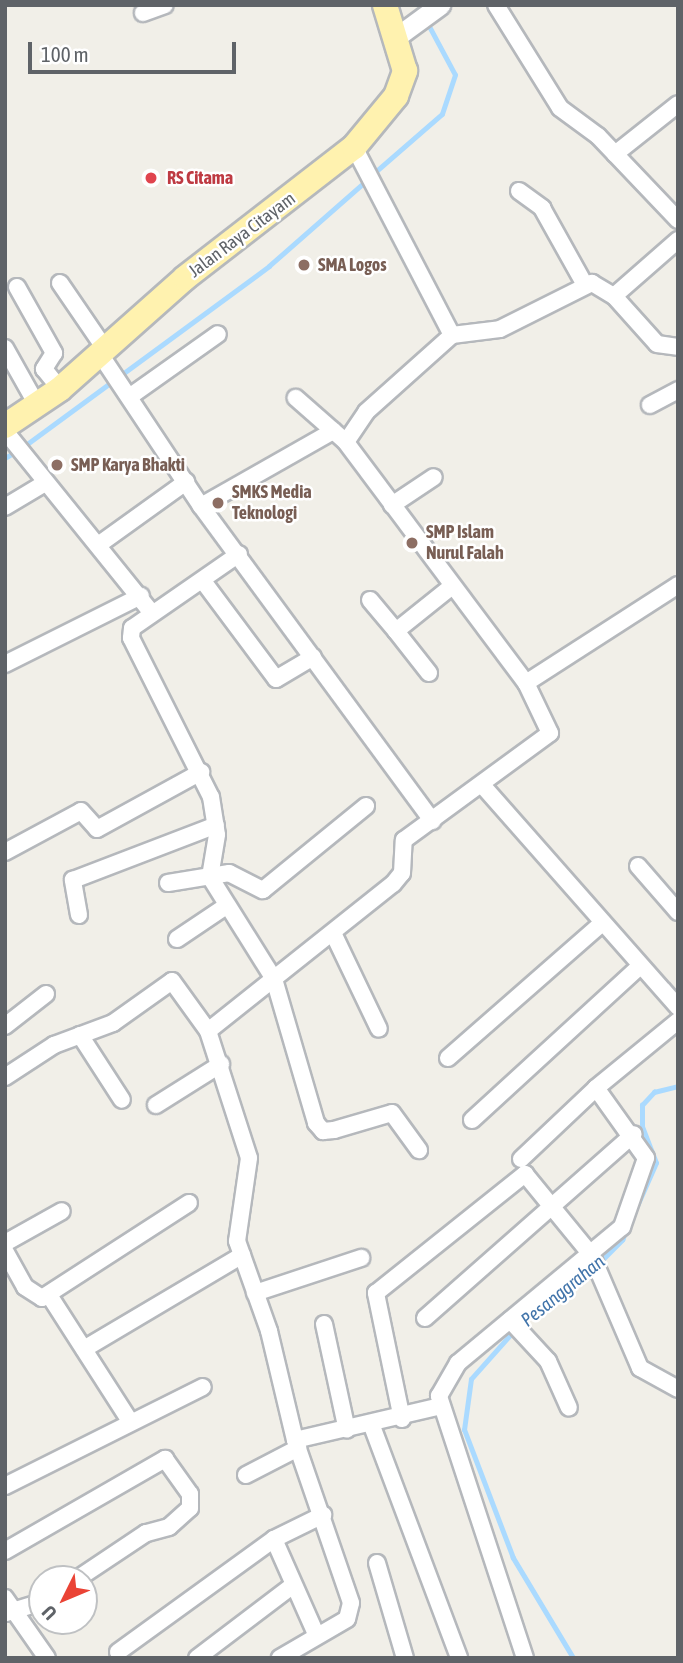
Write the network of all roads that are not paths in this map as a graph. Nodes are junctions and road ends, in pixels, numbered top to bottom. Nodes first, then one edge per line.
1 (164, 5) edge
2 (385, 5) edge
3 (440, 5) edge
4 (496, 5) edge
5 (143, 13) dead end
6 (406, 30) junction
7 (678, 104) edge
8 (615, 153) junction
9 (360, 155) junction
10 (519, 191) dead end
11 (678, 220) edge
12 (678, 240) edge
13 (60, 283) dead end
14 (585, 285) junction
15 (17, 287) dead end
16 (614, 296) junction
17 (218, 334) dead end
18 (452, 335) junction
19 (678, 347) edge
20 (5, 348) edge
21 (104, 355) junction
22 (60, 389) junction
23 (678, 390) edge
24 (129, 392) junction
25 (296, 398) dead end
26 (37, 405) junction
27 (650, 405) dead end
28 (6, 431) edge
29 (333, 431) junction
30 (346, 442) junction
31 (434, 477) dead end
32 (186, 482) junction
33 (46, 483) junction
34 (392, 505) junction
35 (201, 506) junction
36 (5, 507) edge
37 (101, 543) junction
38 (239, 554) junction
39 (203, 581) junction
40 (678, 585) edge
41 (451, 587) junction
42 (141, 596) junction
43 (370, 600) dead end
44 (152, 613) junction
45 (396, 631) junction
46 (313, 657) junction
47 (5, 664) edge
48 (429, 673) dead end
49 (526, 683) junction
50 (201, 772) junction
51 (483, 786) junction
52 (366, 806) dead end
53 (432, 821) junction
54 (216, 825) junction
55 (5, 852) edge
56 (638, 866) dead end
57 (210, 877) junction
58 (167, 883) dead end
59 (226, 906) junction
60 (678, 912) edge
61 (79, 915) dead end
62 (601, 924) junction
63 (333, 933) junction
64 (177, 939) dead end
65 (639, 967) junction
66 (274, 979) junction
67 (46, 994) dead end
68 (678, 1007) edge
69 (678, 1021) edge
70 (5, 1027) edge
71 (379, 1029) dead end
72 (208, 1031) junction
73 (80, 1035) junction
74 (448, 1058) dead end
75 (221, 1065) junction
76 (7, 1071) edge
77 (596, 1088) junction
78 (122, 1100) dead end
79 (156, 1105) dead end
80 (472, 1120) dead end
81 (634, 1134) junction
82 (419, 1150) dead end
83 (521, 1159) dead end
84 (189, 1202) dead end
85 (555, 1207) junction
86 (62, 1211) dead end
87 (5, 1243) edge
88 (5, 1251) edge
89 (242, 1255) junction
90 (361, 1258) dead end
91 (593, 1259) junction
92 (255, 1293) junction
93 (49, 1295) junction
94 (425, 1318) dead end
95 (513, 1323) junction
96 (324, 1324) dead end
97 (84, 1349) junction
98 (202, 1387) dead end
99 (678, 1390) edge
100 (437, 1407) junction
101 (569, 1408) dead end
102 (402, 1419) junction
103 (130, 1421) junction
104 (372, 1426) junction
105 (346, 1430) junction
106 (296, 1444) junction
107 (246, 1475) dead end
108 (5, 1486) edge
109 (323, 1515) junction
110 (274, 1539) junction
111 (5, 1551) edge
112 (377, 1563) dead end
113 (98, 1565) edge
114 (292, 1586) junction
115 (28, 1604) edge
116 (8, 1607) edge
117 (316, 1634) junction
118 (117, 1656) edge
119 (46, 1658) edge
120 (197, 1658) edge
121 (280, 1658) edge
122 (405, 1658) edge
123 (459, 1658) edge
124 (525, 1658) edge

1 - 5 street
2 - 6 main road, Jalan Raya Citayam
3 - 6 street
4 - 8 street
6 - 9 main road, Jalan Raya Citayam
7 - 8 street
8 - 11 street
9 - 18 street
9 - 21 main road, Jalan Raya Citayam
10 - 14 street
12 - 16 street
13 - 21 street
14 - 16 street
14 - 18 street
15 - 22 street
16 - 19 street
17 - 24 street
18 - 30 street
20 - 26 street
21 - 22 main road, Jalan Raya Citayam
21 - 24 street
22 - 26 main road, Jalan Raya Citayam
23 - 27 street
24 - 32 street
25 - 29 street
26 - 28 main road, Jalan Raya Citayam
28 - 33 street
29 - 30 street
29 - 35 street
30 - 34 street
31 - 34 street
32 - 35 street
32 - 37 street
33 - 36 street
33 - 37 street
34 - 41 street
35 - 38 street
37 - 42 street
38 - 39 street
38 - 46 street
39 - 44 street
39 - 46 street
40 - 49 street
41 - 45 street
41 - 49 street
42 - 44 street
42 - 47 street
43 - 45 street
44 - 50 street
45 - 48 street
46 - 53 street
49 - 51 street
50 - 54 street
50 - 55 street
51 - 53 street
51 - 62 street
52 - 57 street
53 - 63 street
54 - 57 street
54 - 61 street
56 - 60 street
57 - 58 street
57 - 59 street
59 - 64 street
59 - 66 street
62 - 65 street
62 - 74 street
63 - 66 street
63 - 71 street
65 - 68 street
65 - 80 street
66 - 72 street
66 - 82 street
67 - 70 street
69 - 77 street
72 - 73 street
72 - 75 street
73 - 76 street
73 - 78 street
75 - 79 street
75 - 89 street
77 - 81 street
77 - 83 street
81 - 85 street
81 - 91 street
84 - 93 street
85 - 91 street
85 - 94 street
85 - 102 street
86 - 87 street
88 - 93 street
89 - 92 street
89 - 97 street
90 - 92 street
91 - 95 street
91 - 99 street
92 - 106 street
93 - 97 street
95 - 100 street
95 - 101 street
96 - 105 street
97 - 103 street
98 - 103 street
100 - 102 street
100 - 124 street
102 - 104 street
103 - 108 street
104 - 105 street
104 - 123 street
105 - 106 street
106 - 107 street
106 - 109 street
109 - 110 street
109 - 117 street
110 - 114 street
110 - 118 street
111 - 113 street
112 - 122 street
114 - 117 street
114 - 120 street
115 - 116 street
116 - 119 street
117 - 121 street

